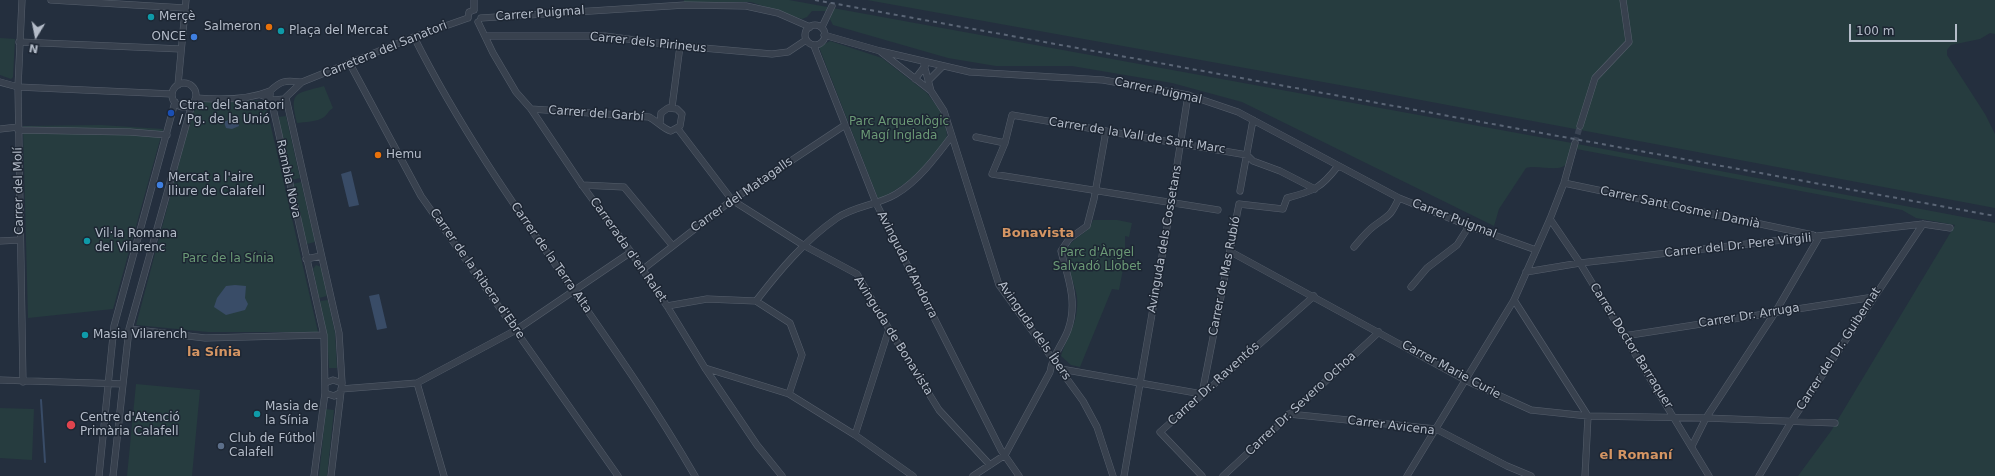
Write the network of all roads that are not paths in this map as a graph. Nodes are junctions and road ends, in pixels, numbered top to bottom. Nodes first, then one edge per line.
1 (22, 0) edge
2 (51, 0) edge
3 (186, 0) edge
4 (474, 0) edge
5 (1623, 0) edge
6 (832, 6) dead end
7 (185, 8) junction
8 (474, 10) junction
9 (468, 18) junction
10 (480, 20) junction
11 (822, 26) junction
12 (810, 27) junction
13 (824, 35) junction
14 (486, 36) junction
15 (414, 37) junction
16 (806, 40) junction
17 (19, 42) junction
18 (680, 46) junction
19 (814, 46) junction
20 (180, 49) junction
21 (880, 51) junction
22 (350, 64) junction
23 (924, 64) junction
24 (943, 66) junction
25 (915, 79) junction
26 (929, 80) junction
27 (0, 82) edge
28 (295, 84) junction
29 (178, 85) junction
30 (18, 87) junction
31 (931, 91) junction
32 (172, 94) junction
33 (1188, 95) junction
34 (270, 96) junction
35 (286, 98) junction
36 (194, 101) junction
37 (175, 102) junction
38 (672, 107) junction
39 (531, 109) junction
40 (1253, 120) junction
41 (660, 123) junction
42 (845, 125) junction
43 (1580, 126) tunnel mouth
44 (0, 129) edge
45 (18, 129) junction
46 (678, 129) junction
47 (1106, 131) junction
48 (167, 135) junction
49 (951, 137) junction
50 (976, 137) dead end
51 (1004, 143) junction
52 (1181, 143) junction
53 (1575, 143) tunnel mouth
54 (1247, 154) junction
55 (1338, 166) junction
56 (1564, 183) junction
57 (582, 185) junction
58 (1315, 189) junction
59 (1096, 190) junction
60 (1240, 191) dead end
61 (1399, 198) junction
62 (732, 200) junction
63 (876, 203) junction
64 (1171, 204) junction
65 (1218, 210) dead end
66 (1550, 218) junction
67 (1923, 224) junction
68 (1469, 226) junction
69 (1950, 228) dead end
70 (1819, 237) junction
71 (20, 240) junction
72 (0, 241) edge
73 (803, 245) junction
74 (672, 246) junction
75 (1354, 247) dead end
76 (1536, 250) junction
77 (631, 252) junction
78 (1231, 252) junction
79 (321, 256) junction
80 (306, 259) junction
81 (1580, 264) junction
82 (642, 270) junction
83 (1526, 272) junction
84 (1411, 287) dead end
85 (573, 290) junction
86 (1314, 296) junction
87 (1874, 297) junction
88 (1514, 300) junction
89 (756, 301) junction
90 (667, 306) junction
91 (1776, 311) junction
92 (128, 329) junction
93 (889, 329) junction
94 (516, 330) junction
95 (1379, 332) junction
96 (324, 335) junction
97 (1624, 336) junction
98 (1052, 358) junction
99 (705, 368) junction
100 (1061, 369) junction
101 (0, 380) edge
102 (1465, 380) junction
103 (23, 382) junction
104 (325, 383) junction
105 (417, 383) junction
106 (1140, 383) junction
107 (108, 384) junction
108 (123, 384) junction
109 (341, 389) junction
110 (325, 393) junction
111 (789, 394) junction
112 (1202, 394) junction
113 (1289, 414) junction
114 (1588, 416) junction
115 (1674, 417) junction
116 (1706, 418) junction
117 (1791, 422) junction
118 (1835, 423) dead end
119 (1436, 429) junction
120 (855, 435) junction
121 (1692, 446) junction
122 (1004, 455) junction
123 (990, 465) junction
124 (99, 476) edge
125 (113, 476) edge
126 (314, 476) edge
127 (331, 476) edge
128 (444, 476) edge
129 (618, 476) edge
130 (694, 476) edge
131 (782, 476) edge
132 (913, 476) edge
133 (973, 476) edge
134 (1019, 476) edge
135 (1114, 476) edge
136 (1124, 476) edge
137 (1202, 476) edge
138 (1223, 476) edge
139 (1408, 476) edge
140 (1531, 476) edge
141 (1585, 476) edge
142 (1709, 476) edge
143 (1758, 476) edge

1 - 17 street, Carrer del Molí
2 - 7 street
3 - 7 street
4 - 8 street
5 - 43 street
6 - 11 street
7 - 20 street
8 - 9 street
8 - 10 street
9 - 10 street
9 - 15 street, Carretera del Sanatori
10 - 12 street, Carrer Puigmal
10 - 14 street, Carrerada d'en Ralet
11 - 12 street
11 - 13 street
12 - 16 street
13 - 19 street
13 - 21 street, Carrer Puigmal
14 - 18 street, Carrer dels Pirineus
14 - 39 street, Carrerada d'en Ralet
15 - 22 street, Carretera del Sanatori
15 - 85 street, Carrer de la Terra Alta
16 - 18 street, Carrer dels Pirineus
16 - 19 street
17 - 20 street
17 - 30 street, Carrer del Molí
18 - 38 street
19 - 42 street, Avinguda d'Andorra
20 - 29 street
21 - 23 street, Carrer Puigmal
21 - 25 street, Avinguda dels Íbers
22 - 28 street, Carretera del Sanatori
22 - 94 street, Carrer de la Ribera d'Ebre
23 - 24 street, Carrer Puigmal
23 - 25 street
23 - 26 street, Avinguda dels Íbers
24 - 26 street
24 - 33 street, Carrer Puigmal
25 - 31 street, Avinguda dels Íbers
26 - 31 street, Avinguda dels Íbers
27 - 30 street
28 - 34 street
28 - 35 street
29 - 32 street
29 - 36 street
30 - 32 street
30 - 45 street, Carrer del Molí
31 - 49 street, Avinguda dels Íbers
32 - 37 street
33 - 40 street, Carrer Puigmal
33 - 52 street, Avinguda dels Cossetans
34 - 35 street
34 - 36 street
34 - 80 street, Rambla Nova
35 - 79 street, Rambla Nova
36 - 37 street
36 - 92 street
37 - 48 street
38 - 41 street
38 - 46 street
39 - 41 street, Carrer del Garbí
39 - 57 street, Carrerada d'en Ralet
40 - 54 street
40 - 55 street, Carrer Puigmal
41 - 46 street
42 - 62 street, Carrer del Matagalls
42 - 63 street, Avinguda d'Andorra
44 - 45 street
45 - 48 street
45 - 71 street, Carrer del Molí
46 - 62 street, Avinguda de Bonavista
47 - 51 street, Carrer de la Vall de Sant Marc
47 - 52 street, Carrer de la Vall de Sant Marc
47 - 59 street
48 - 107 street
49 - 63 street
49 - 98 street, Avinguda dels Íbers
50 - 51 street
51 - 59 street, Carrer de la Vall de Sant Marc
52 - 54 street, Carrer de la Vall de Sant Marc
52 - 64 street, Avinguda dels Cossetans
53 - 56 street
54 - 58 street, Carrer de la Vall de Sant Marc
54 - 60 street
55 - 58 street, Carrer de Mas Rubió
55 - 61 street, Carrer Puigmal
56 - 66 street
56 - 70 street, Carrer Sant Cosme i Damià
57 - 74 street
57 - 77 street, Carrerada d'en Ralet
58 - 78 street, Carrer de Mas Rubió
59 - 64 street
59 - 98 street
61 - 68 street, Carrer Puigmal
61 - 75 street
62 - 73 street, Avinguda de Bonavista
62 - 74 street, Carrer del Matagalls
63 - 73 street
63 - 122 street, Avinguda d'Andorra
64 - 65 street
64 - 106 street, Avinguda dels Cossetans
66 - 76 street
66 - 81 street, Carrer Doctor Barraquer
67 - 69 street, Carrer del Dr. Pere Virgili
67 - 70 street, Carrer del Dr. Pere Virgili
67 - 87 street, Carrer del Dr. Guibernat
68 - 76 street, Carrer Puigmal
68 - 84 street
70 - 81 street, Carrer del Dr. Pere Virgili
70 - 91 street
71 - 72 street
71 - 103 street, Carrer del Molí
73 - 89 street
73 - 93 street, Avinguda de Bonavista
74 - 82 street, Carrer del Matagalls
76 - 83 street
77 - 82 street, Carrerada d'en Ralet
77 - 85 street
78 - 86 street, Carrer Marie Curie
78 - 112 street, Carrer de Mas Rubió
79 - 80 street
79 - 109 street, Rambla Nova
80 - 96 street, Rambla Nova
81 - 83 street, Carrer del Dr. Pere Virgili
81 - 97 street, Carrer Doctor Barraquer
82 - 90 street, Carrerada d'en Ralet
83 - 88 street
85 - 94 street
85 - 130 street, Carrer de la Terra Alta
86 - 95 street, Carrer Marie Curie
86 - 112 street, Carrer Dr. Raventós
87 - 91 street, Carrer Dr. Arruga
87 - 117 street, Carrer del Dr. Guibernat
88 - 102 street
88 - 114 street
89 - 90 street
89 - 111 street
90 - 99 street, Carrerada d'en Ralet
91 - 97 street, Carrer Dr. Arruga
91 - 116 street
92 - 96 street
92 - 108 street
93 - 120 street
93 - 123 street, Avinguda de Bonavista
94 - 105 street
94 - 129 street, Carrer de la Ribera d'Ebre
95 - 102 street, Carrer Marie Curie
95 - 113 street, Carrer Dr. Severo Ochoa
96 - 104 street, Rambla Nova
97 - 115 street, Carrer Doctor Barraquer
98 - 100 street, Avinguda dels Íbers
98 - 122 street
99 - 111 street
99 - 131 street, Carrerada d'en Ralet
100 - 106 street
100 - 135 street, Avinguda dels Íbers
101 - 103 street
102 - 114 street, Carrer Marie Curie
102 - 119 street
103 - 107 street
104 - 109 street
104 - 110 street, Rambla Nova
105 - 109 street
105 - 128 street
106 - 112 street
106 - 136 street, Avinguda dels Cossetans
107 - 108 street
107 - 124 street
108 - 125 street
109 - 110 street
109 - 127 street, Rambla Nova
110 - 126 street, Rambla Nova
111 - 120 street
112 - 137 street, Carrer Dr. Raventós
113 - 119 street, Carrer Avicena
113 - 138 street, Carrer Dr. Severo Ochoa
114 - 115 street, Carrer Marie Curie
114 - 141 street
115 - 116 street, Carrer Marie Curie
115 - 121 street, Carrer Doctor Barraquer
116 - 117 street, Carrer Marie Curie
116 - 121 street
117 - 118 street, Carrer Marie Curie
117 - 143 street, Carrer del Dr. Guibernat
119 - 139 street
119 - 140 street, Carrer Avicena
120 - 132 street
121 - 142 street, Carrer Doctor Barraquer
122 - 123 street
122 - 134 street, Avinguda d'Andorra
123 - 133 street

